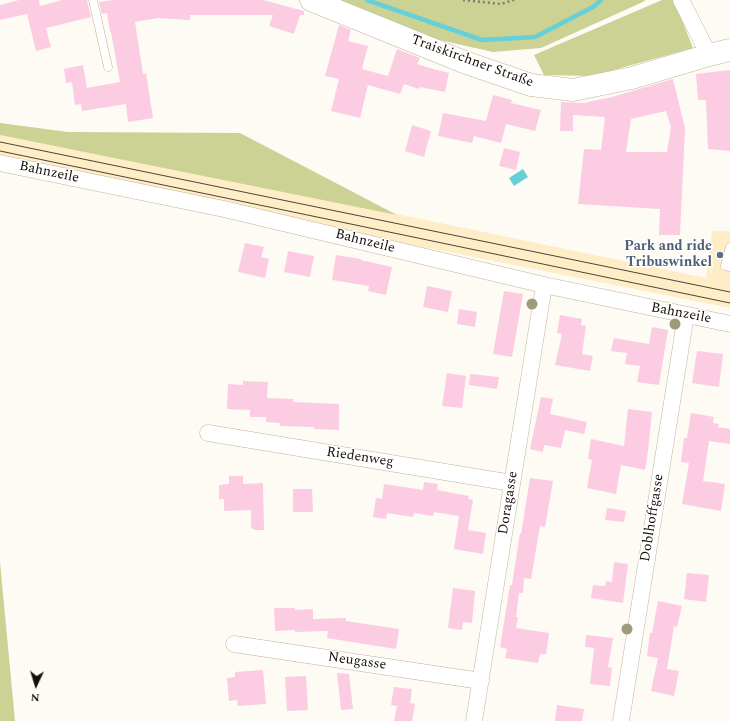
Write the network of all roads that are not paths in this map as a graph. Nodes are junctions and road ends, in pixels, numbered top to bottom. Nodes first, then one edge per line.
1 (93, 0) edge
2 (311, 0) edge
3 (681, 0) edge
4 (730, 50) edge
5 (709, 55) junction
6 (108, 67) dead end
7 (0, 163) edge
8 (730, 247) edge
9 (730, 267) edge
10 (544, 285) junction
11 (686, 315) junction
12 (730, 324) edge
13 (208, 433) dead end
14 (512, 482) junction
15 (234, 644) dead end
16 (481, 681) junction
17 (474, 721) edge
18 (621, 721) edge

1 - 6 lane
2 - 5 street, Traiskirchner Straße
3 - 5 street
4 - 5 street, Traiskirchner Straße
7 - 10 street, Bahnzeile
8 - 9 lane
10 - 11 street, Bahnzeile
10 - 14 street, Doragasse
11 - 12 street, Bahnzeile
11 - 18 street, Doblhoffgasse
13 - 14 street, Riedenweg
14 - 16 street, Doragasse
15 - 16 street, Neugasse
16 - 17 street, Doragasse

